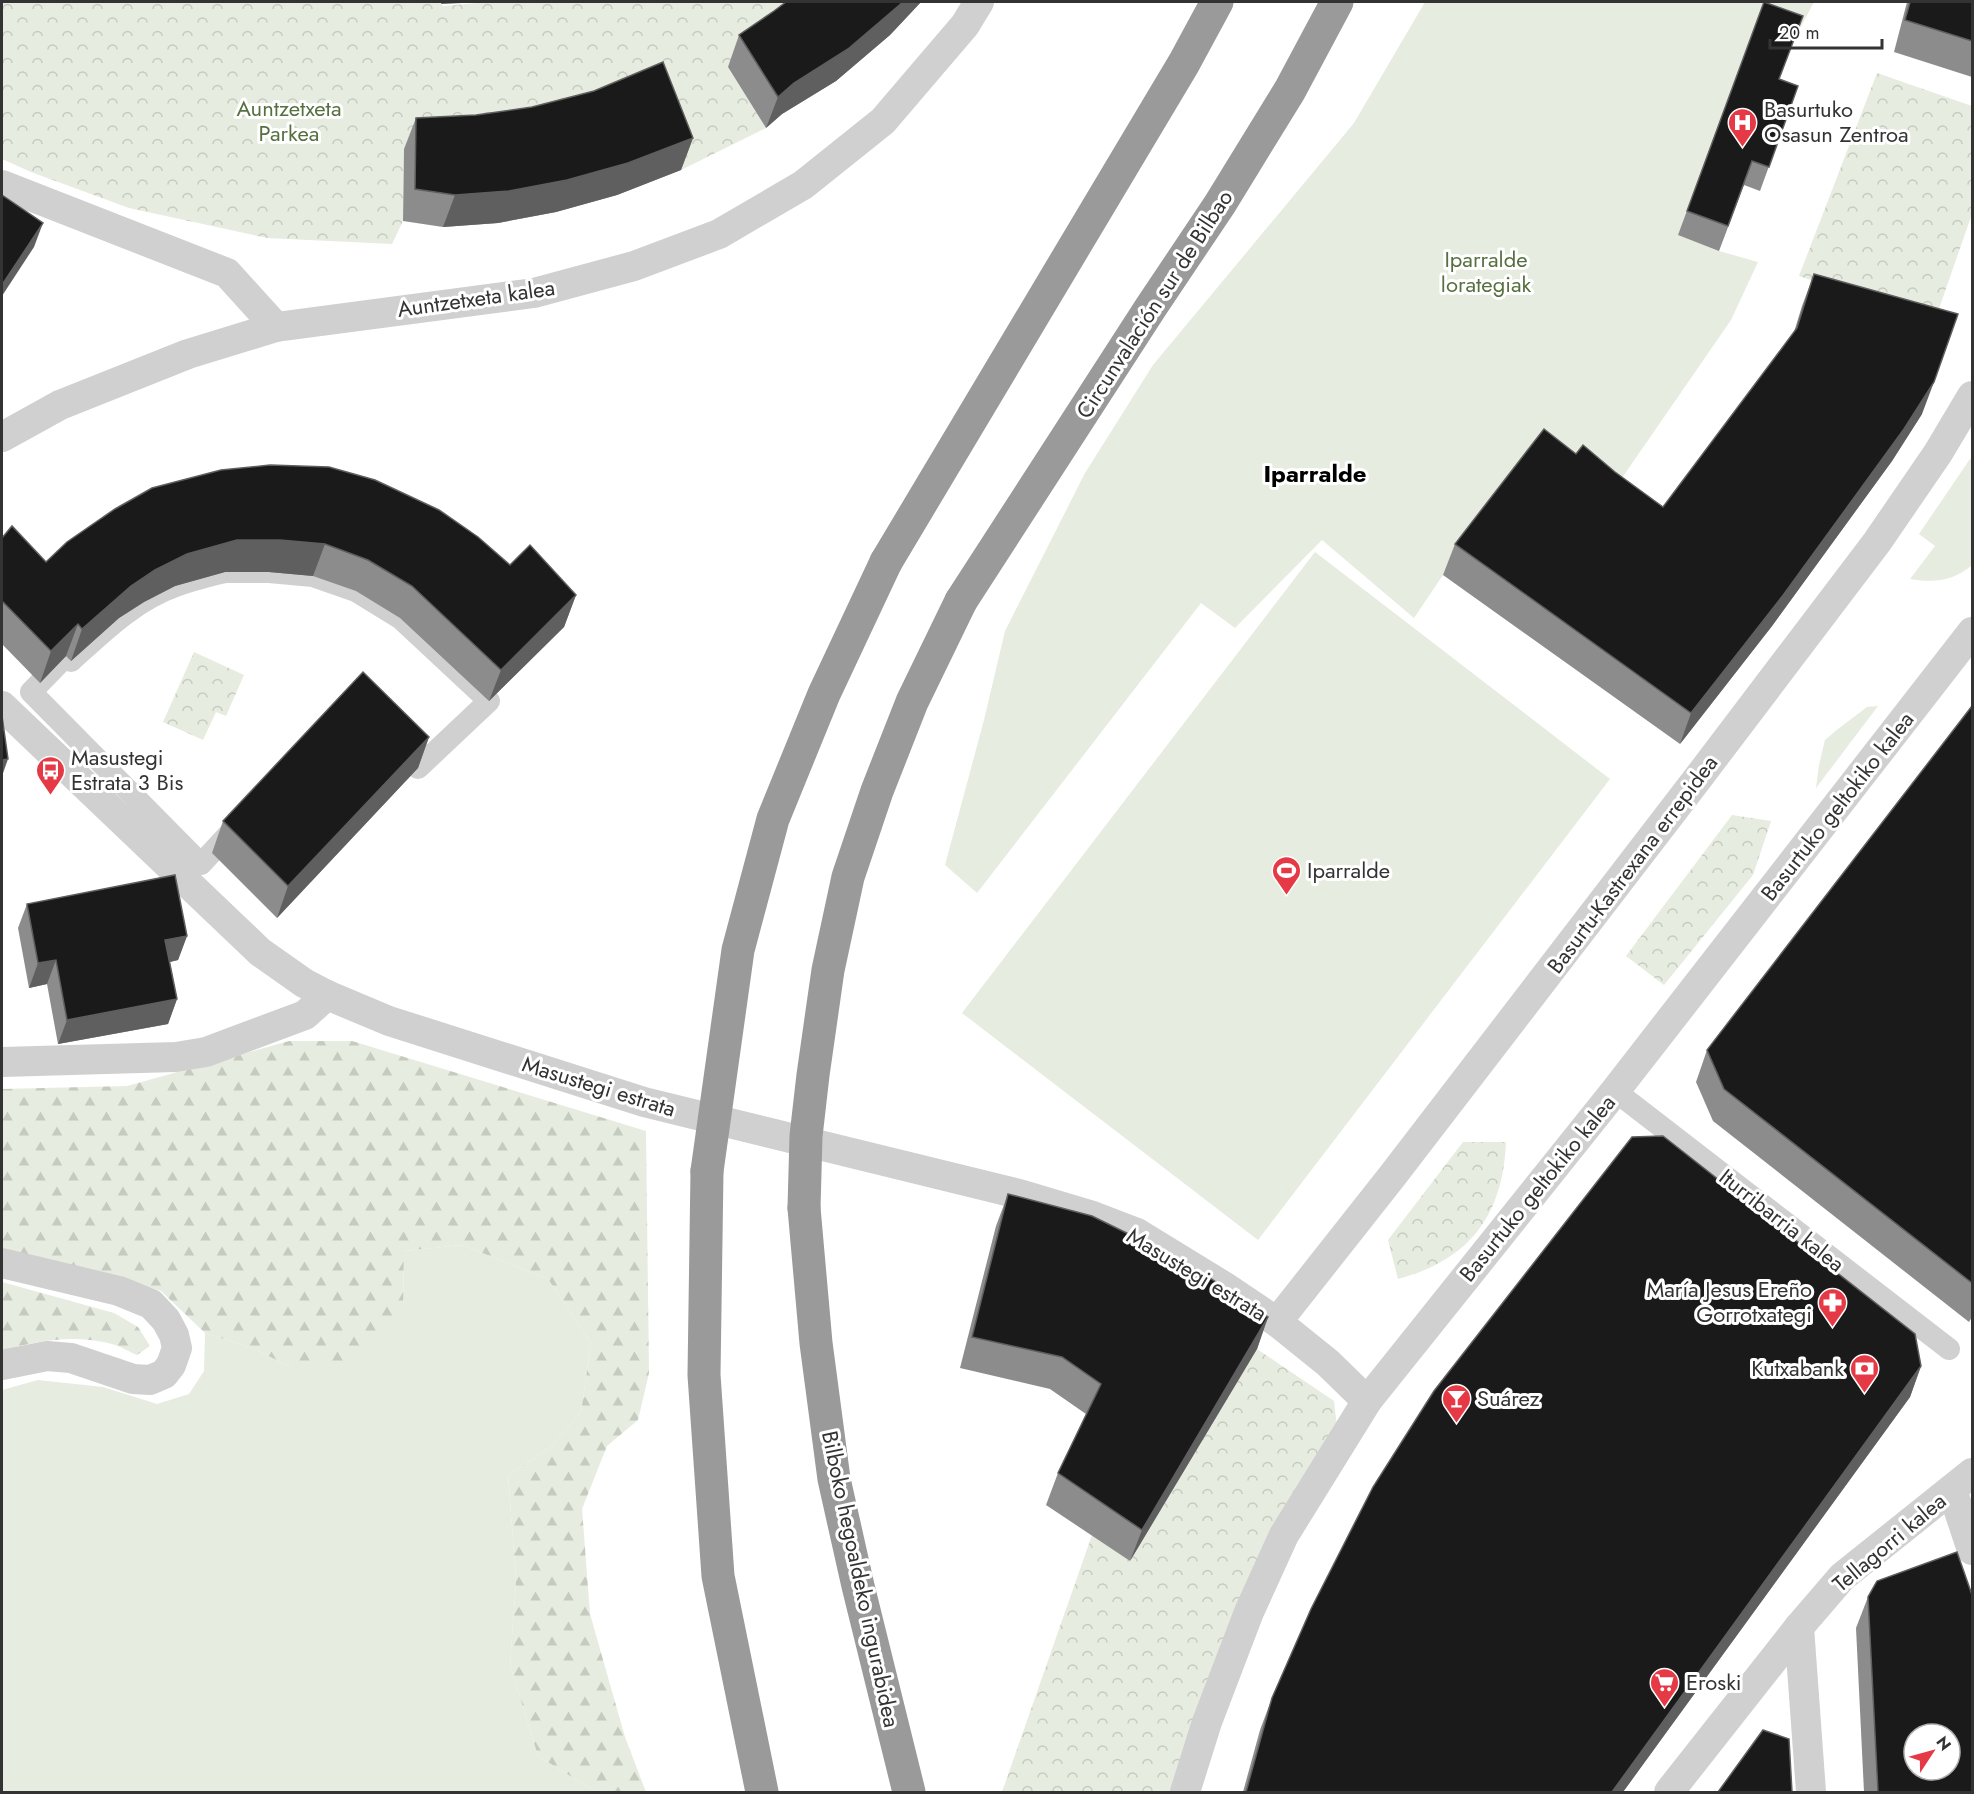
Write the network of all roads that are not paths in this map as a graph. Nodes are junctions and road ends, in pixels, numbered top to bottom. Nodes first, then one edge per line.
1 (979, 2) edge
2 (1217, 2) edge
3 (1337, 2) edge
4 (2, 185) edge
5 (276, 327) junction
6 (1972, 396) edge
7 (2, 436) edge
8 (961, 600) joint
9 (1972, 632) edge
10 (40, 683) joint
11 (2, 706) edge
12 (327, 995) junction
13 (2, 1062) edge
14 (1615, 1091) junction
15 (2, 1263) edge
16 (1277, 1322) junction
17 (1949, 1349) dead end
18 (2, 1365) edge
19 (1367, 1401) junction
20 (1962, 1481) edge
21 (1972, 1550) edge
22 (1799, 1627) junction
23 (762, 1792) edge
24 (909, 1792) edge
25 (1185, 1792) edge
26 (1670, 1792) edge
27 (1811, 1792) edge

1 - 5 street, Auntzetxeta kalea
2 - 23 highway, bridge
3 - 8 highway, Circunvalación sur de Bilbao
4 - 5 street
5 - 7 street, Auntzetxeta kalea
6 - 16 street, Basurtu-Kastrexana errepidea
8 - 24 highway, Bilboko hegoaldeko ingurabidea, bridge
9 - 14 street, Basurtuko geltokiko kalea
10 - 10 street
11 - 12 street, Masustegi estrata
12 - 13 street
12 - 16 street, Masustegi estrata
14 - 17 street, Iturribarria kalea
14 - 19 street, Basurtuko geltokiko kalea
15 - 18 street
16 - 19 street, Masustegi estrata
19 - 25 street, Basurtuko geltokiko kalea
20 - 21 street
20 - 22 street, Tellagorri kalea
22 - 26 street, Tellagorri kalea
22 - 27 street

